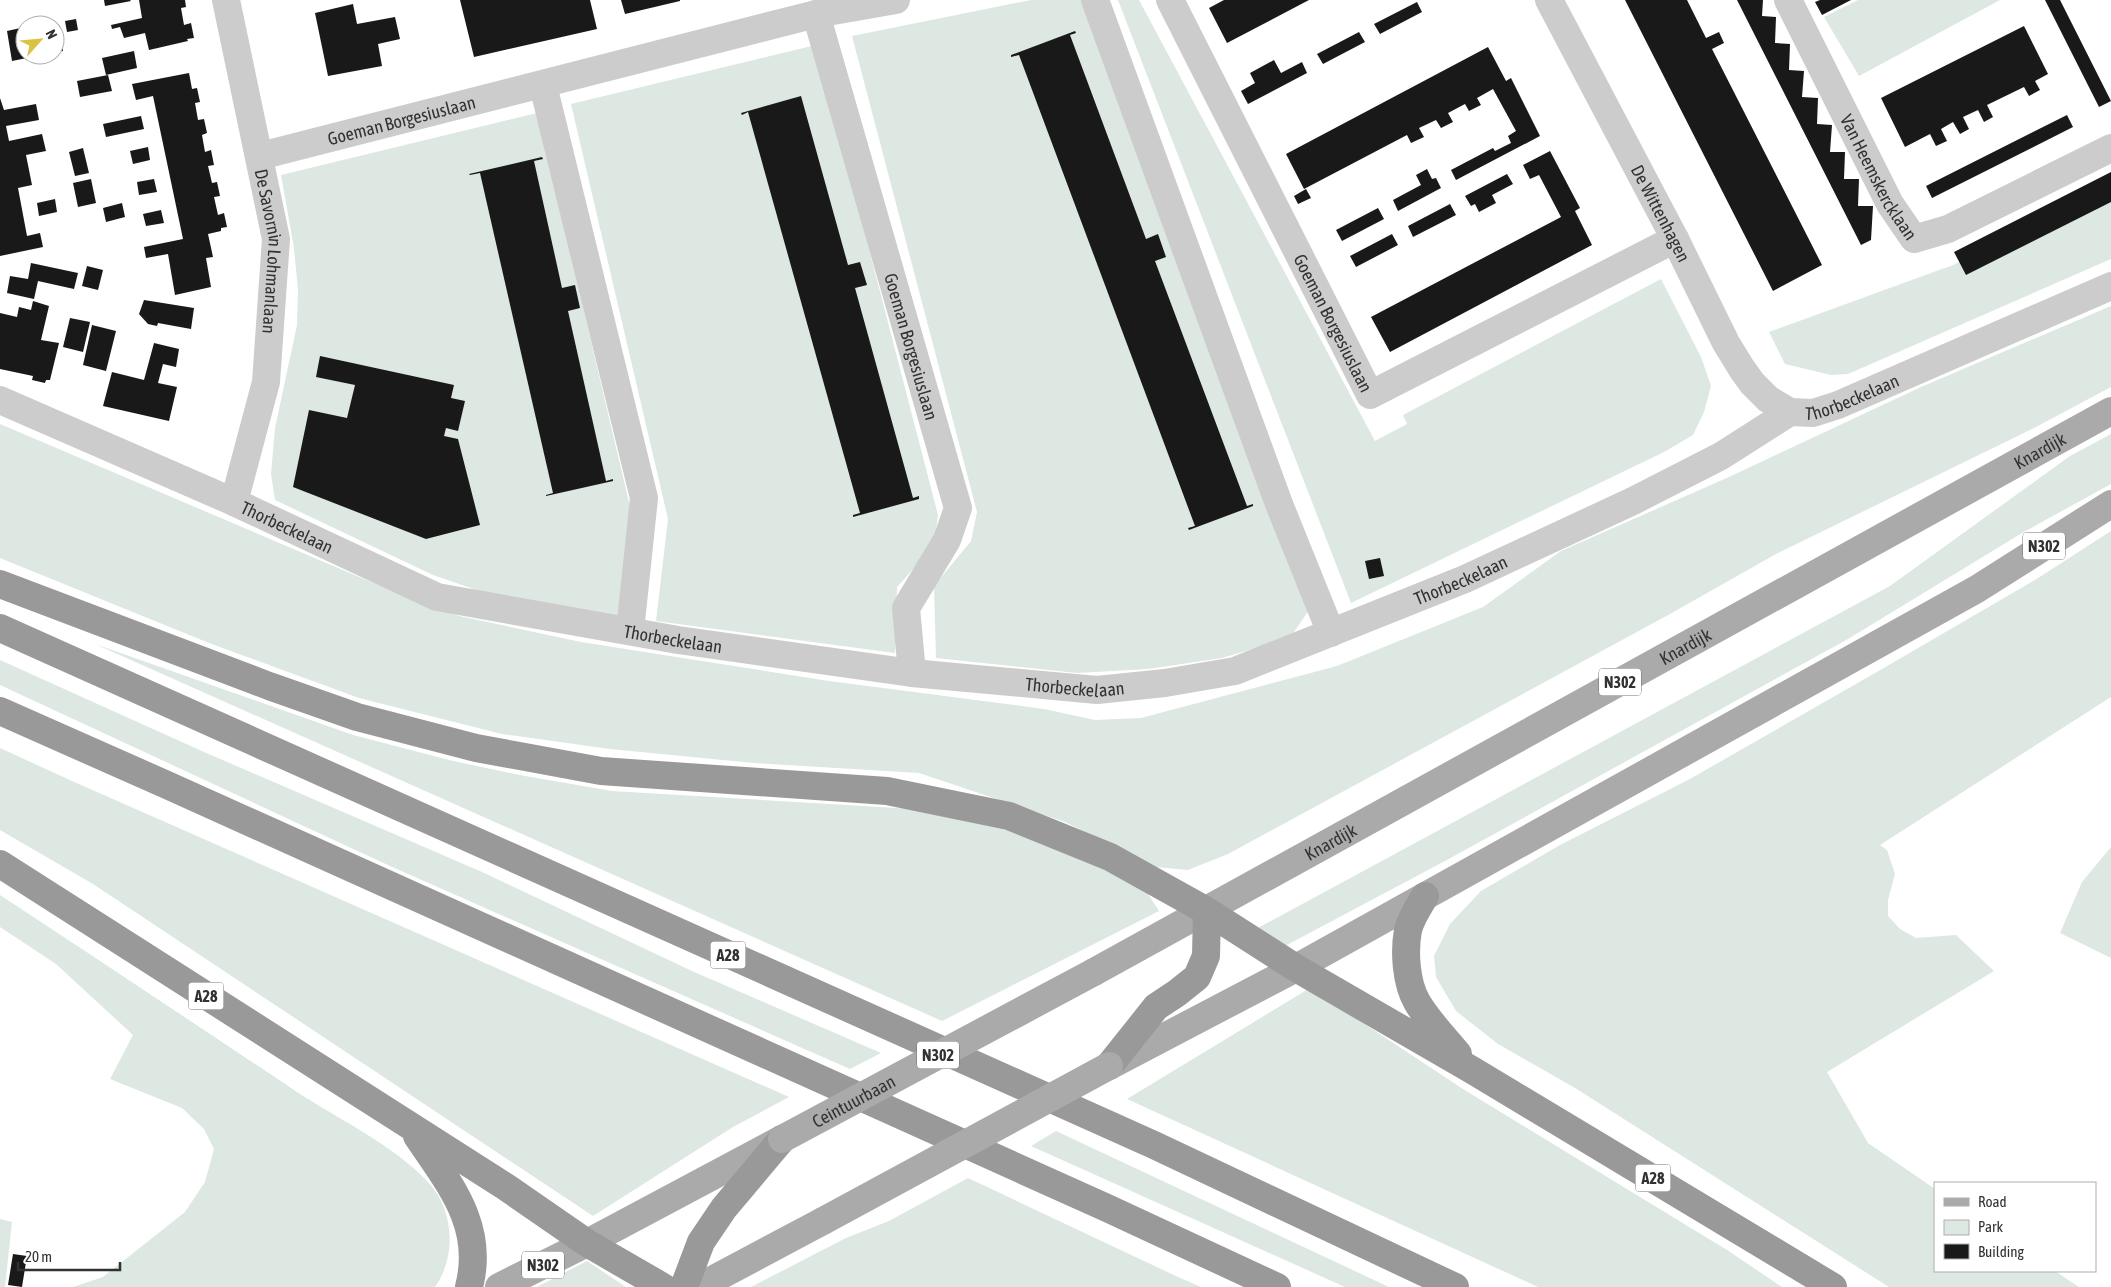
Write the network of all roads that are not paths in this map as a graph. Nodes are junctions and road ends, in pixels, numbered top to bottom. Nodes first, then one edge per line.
1 (226, 0) edge
2 (896, 0) edge
3 (1095, 0) edge
4 (1170, 0) edge
5 (1549, 0) edge
6 (1788, 0) edge
7 (816, 14) junction
8 (543, 85) junction
9 (2111, 148) edge
10 (260, 156) junction
11 (1675, 239) junction
12 (2111, 286) edge
13 (0, 400) edge
14 (2111, 411) edge
15 (1790, 412) junction
16 (234, 502) junction
17 (2111, 504) edge
18 (0, 584) edge
19 (0, 628) edge
20 (630, 631) junction
21 (1331, 633) junction
22 (912, 673) junction
23 (0, 711) edge
24 (0, 864) edge
25 (1425, 896) junction
26 (1207, 911) junction
27 (1296, 968) junction
28 (1109, 1066) junction
29 (1472, 1070) junction
30 (412, 1128) junction
31 (782, 1138) junction
32 (587, 1243) junction
33 (469, 1287) edge
34 (499, 1287) edge
35 (663, 1287) edge
36 (684, 1287) edge
37 (699, 1287) edge
38 (1277, 1287) edge
39 (1455, 1287) edge
40 (1833, 1287) edge

1 - 10 street, De Savornin Lohmanlaan
2 - 7 street, Goeman Borgesiuslaan
3 - 21 street
4 - 11 street, Goeman Borgesiuslaan
5 - 11 street, De Wittenhagen
6 - 9 street, Van Heemskercklaan
7 - 8 street, Goeman Borgesiuslaan
7 - 22 street, Goeman Borgesiuslaan
8 - 10 street, Goeman Borgesiuslaan
8 - 20 street
10 - 16 street, De Savornin Lohmanlaan
11 - 15 street, De Wittenhagen
12 - 15 street, Thorbeckelaan
13 - 16 street, Thorbeckelaan
14 - 26 main road, Knardijk / N302
15 - 21 street, Thorbeckelaan
16 - 20 street, Thorbeckelaan
17 - 25 main road, N302
18 - 26 highway
19 - 39 highway, A28
20 - 22 street, Thorbeckelaan
21 - 22 street, Thorbeckelaan
23 - 38 highway
24 - 30 highway, A28
25 - 27 main road, N302
25 - 29 highway, A28
26 - 27 highway
26 - 28 highway
26 - 31 main road, Ceintuurbaan / N302, bridge
27 - 28 main road, N302
27 - 29 highway, A28
28 - 37 main road, N302, bridge
29 - 40 highway, A28
30 - 32 highway, A28
30 - 33 highway, A28
31 - 32 main road, Ceintuurbaan / N302
31 - 36 highway
32 - 34 main road, Ceintuurbaan / N302
32 - 35 highway

